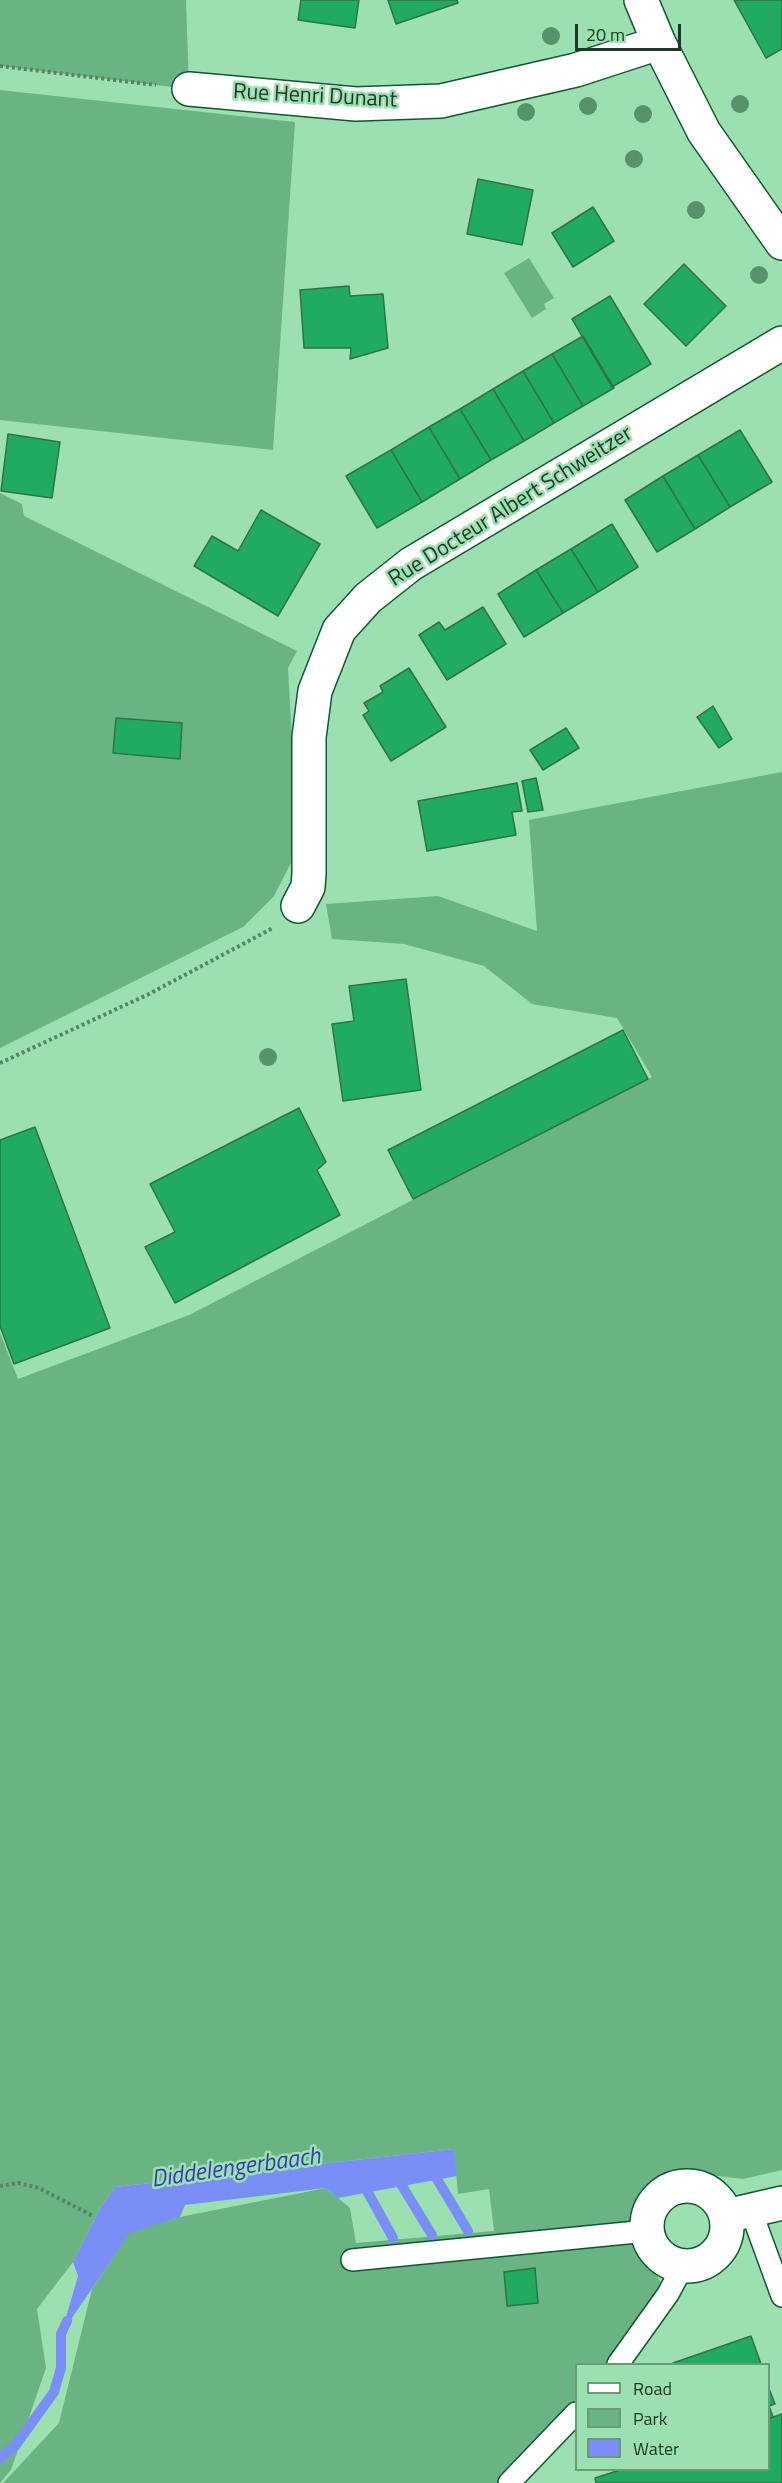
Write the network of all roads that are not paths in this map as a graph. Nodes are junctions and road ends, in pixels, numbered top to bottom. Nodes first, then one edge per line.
1 (641, 0) edge
2 (659, 43) junction
3 (189, 89) road end
4 (782, 243) edge
5 (782, 343) edge
6 (298, 906) road end
7 (782, 2203) edge
8 (738, 2213) junction
9 (647, 2231) junction
10 (352, 2260) dead end
11 (683, 2266) junction
12 (782, 2296) edge
13 (619, 2363) edge
14 (575, 2414) edge
15 (509, 2483) edge

1 - 2 street
2 - 3 street, Rue Henri Dunant
2 - 4 street
5 - 6 street, Rue Docteur Albert Schweitzer
7 - 8 street
8 - 9 street
8 - 11 street
8 - 12 lane
9 - 10 lane
9 - 11 street
11 - 13 lane
14 - 15 lane

